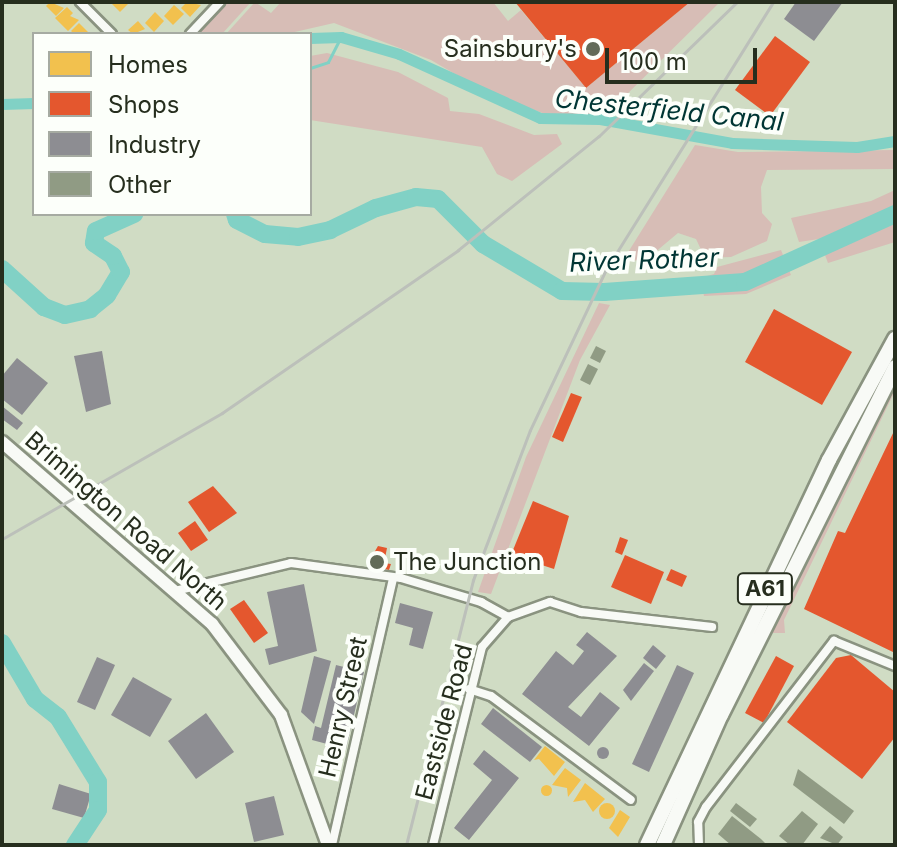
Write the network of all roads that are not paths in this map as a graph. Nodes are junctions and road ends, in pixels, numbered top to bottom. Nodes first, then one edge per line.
1 (80, 2) edge
2 (216, 3) edge
3 (110, 32) edge
4 (192, 32) edge
5 (895, 339) edge
6 (895, 367) edge
7 (2, 442) edge
8 (393, 578) junction
9 (175, 591) junction
10 (508, 617) junction
11 (712, 627) dead end
12 (895, 666) edge
13 (469, 689) junction
14 (631, 800) dead end
15 (330, 845) edge
16 (433, 845) edge
17 (647, 845) edge
18 (663, 845) edge
19 (699, 845) edge

1 - 3 street
2 - 4 street
5 - 17 highway, A61
6 - 18 highway, A61
7 - 9 main road, Brimington Road North
8 - 9 street
8 - 10 street
8 - 15 street, Henry Street
9 - 15 main road, Brimington Road North
10 - 11 street
10 - 13 street, Eastside Road
12 - 19 street
13 - 14 street
13 - 16 street, Eastside Road

